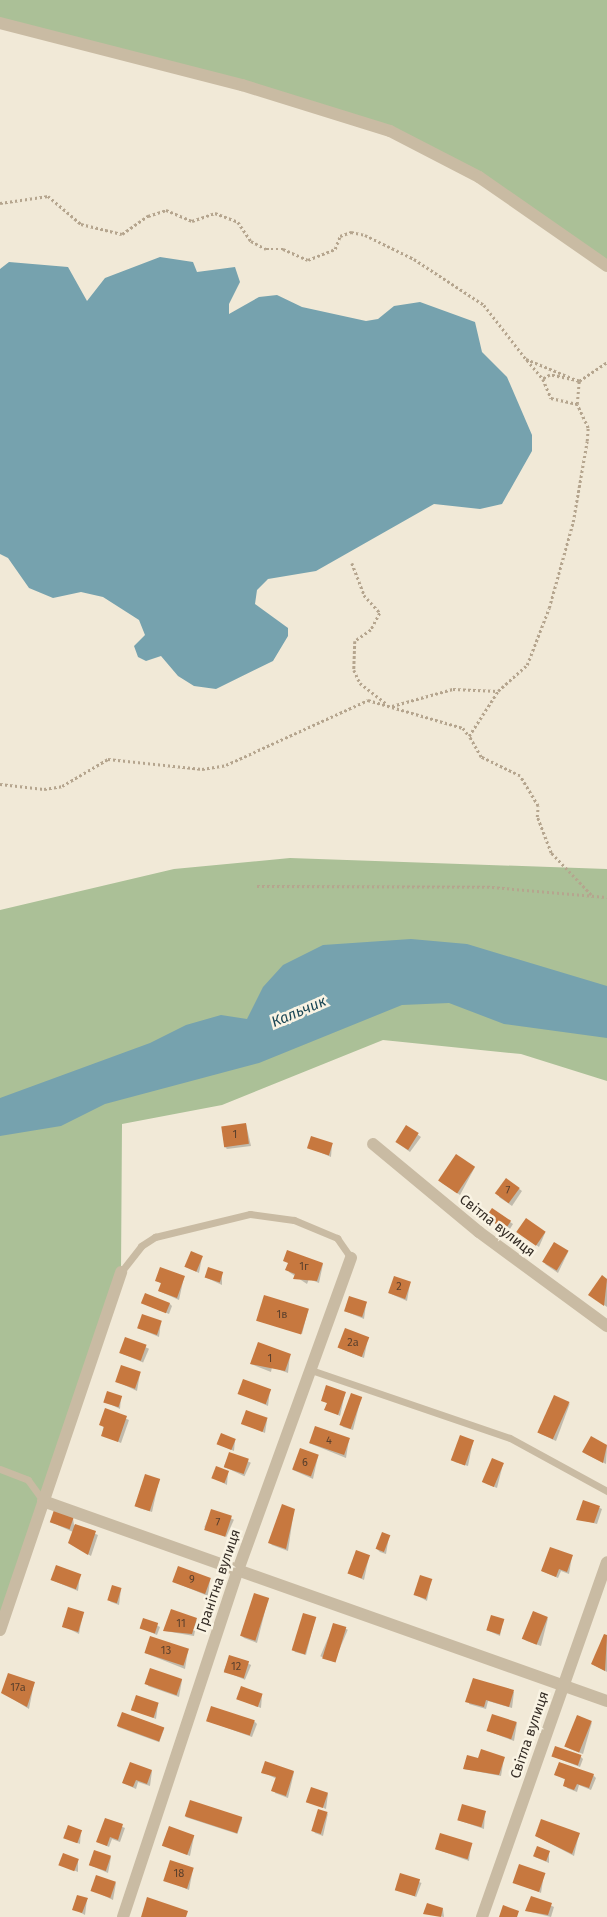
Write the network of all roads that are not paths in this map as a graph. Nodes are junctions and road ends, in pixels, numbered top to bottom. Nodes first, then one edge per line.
1 (0, 23) edge
2 (607, 266) edge
3 (373, 1144) dead end
4 (351, 1258) joint
5 (121, 1272) joint
6 (607, 1326) edge
7 (310, 1370) junction
8 (0, 1469) edge
9 (607, 1491) edge
10 (43, 1501) junction
11 (607, 1562) edge
12 (238, 1570) junction
13 (0, 1630) edge
14 (563, 1686) junction
15 (607, 1701) edge
16 (123, 1917) edge
17 (482, 1917) edge

1 - 2 street
3 - 6 street, Світла вулиця
4 - 5 lane
4 - 7 street, Гранітна вулиця
5 - 10 street
7 - 9 lane
7 - 12 street, Гранітна вулиця
8 - 10 lane
10 - 12 street
10 - 13 street
11 - 14 street, Світла вулиця
12 - 14 street
12 - 16 street, Гранітна вулиця
14 - 15 street
14 - 17 street, Світла вулиця

